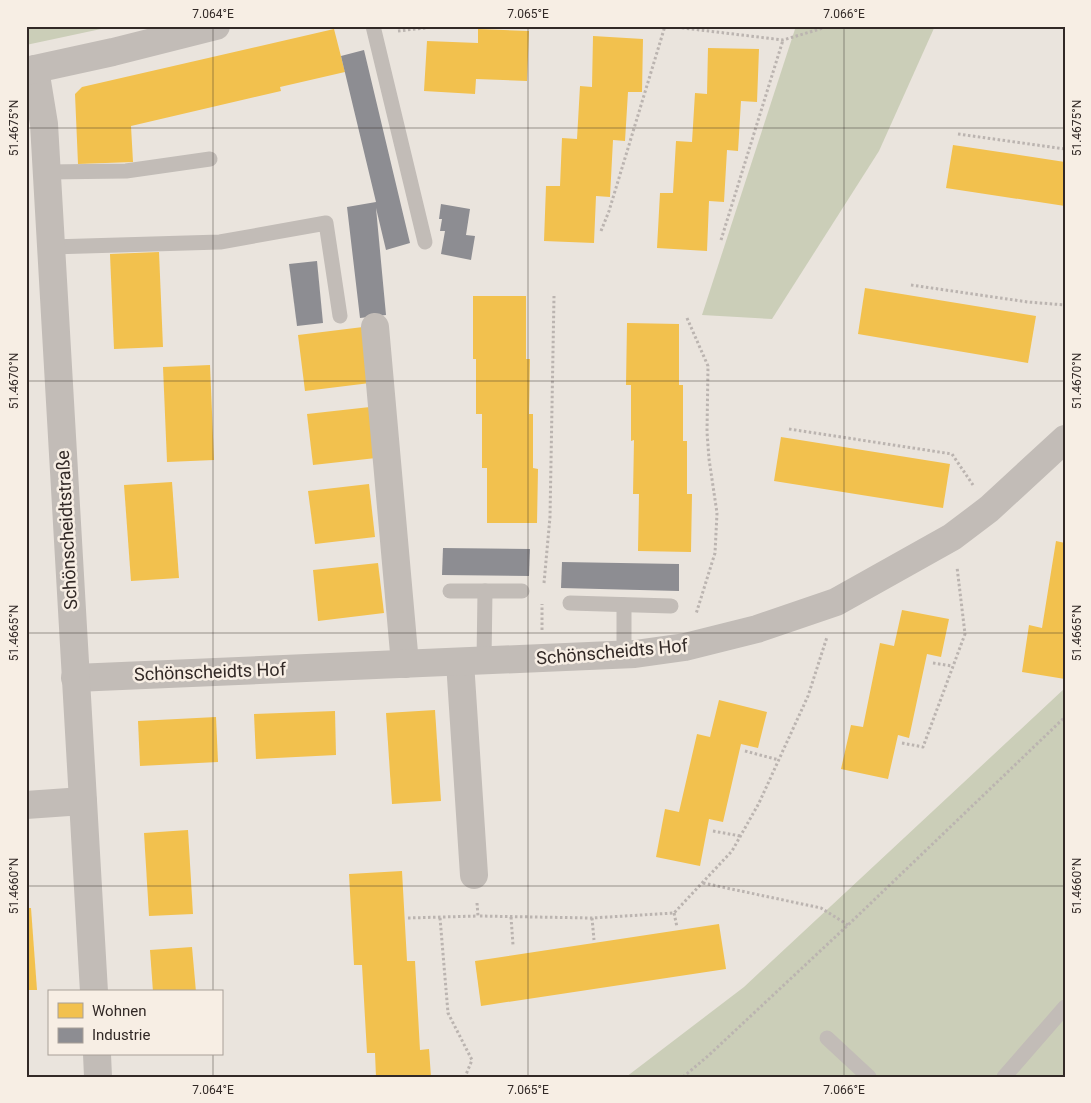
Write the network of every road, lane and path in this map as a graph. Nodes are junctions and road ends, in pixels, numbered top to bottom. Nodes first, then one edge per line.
1 (216, 26) edge
2 (442, 26) edge
3 (666, 26) edge
4 (830, 26) edge
5 (374, 30) edge
6 (783, 40) junction
7 (31, 70) edge
8 (958, 134) dead end
9 (1065, 149) edge
10 (210, 159) dead end
11 (47, 172) junction
12 (601, 231) dead end
13 (721, 240) dead end
14 (425, 242) dead end
15 (51, 247) junction
16 (911, 285) dead end
17 (554, 296) dead end
18 (1065, 305) edge
19 (340, 316) dead end
20 (687, 318) dead end
21 (375, 327) dead end
22 (789, 429) dead end
23 (1065, 439) edge
24 (988, 509) junction
25 (952, 537) junction
26 (544, 585) dead end
27 (450, 591) dead end
28 (485, 591) junction
29 (522, 591) dead end
30 (543, 595) dead end
31 (836, 602) junction
32 (570, 603) dead end
33 (624, 604) junction
34 (671, 606) dead end
35 (685, 648) junction
36 (624, 654) junction
37 (543, 658) junction
38 (472, 661) junction
39 (933, 663) dead end
40 (404, 664) junction
41 (952, 666) junction
42 (75, 678) junction
43 (1065, 716) edge
44 (902, 743) dead end
45 (745, 752) dead end
46 (779, 760) junction
47 (83, 801) junction
48 (26, 805) edge
49 (713, 831) dead end
50 (740, 836) junction
51 (474, 875) joint
52 (702, 883) junction
53 (674, 912) junction
54 (478, 916) junction
55 (510, 916) junction
56 (408, 918) dead end
57 (440, 918) junction
58 (592, 918) junction
59 (848, 925) junction
60 (677, 927) dead end
61 (594, 940) dead end
62 (513, 945) dead end
63 (94, 990) edge
64 (1065, 1007) edge
65 (827, 1038) dead end
66 (97, 1056) edge
67 (98, 1077) edge
68 (466, 1077) edge
69 (683, 1077) edge
70 (869, 1077) edge
71 (1004, 1077) edge

1 - 7 street
2 - 5 path
3 - 6 path
3 - 12 path
4 - 6 path
5 - 14 lane
6 - 13 path
7 - 11 street, Schönscheidtstraße
8 - 9 path
10 - 11 lane
11 - 15 street, Schönscheidtstraße
15 - 19 lane
15 - 42 street, Schönscheidtstraße
16 - 18 path
17 - 26 path
20 - 35 path
21 - 40 street
22 - 24 path
23 - 24 street, Schönscheidts Hof
24 - 25 street, Schönscheidts Hof
25 - 31 street, Schönscheidts Hof
25 - 41 path
27 - 28 lane
28 - 29 lane
28 - 38 lane
30 - 37 path
31 - 35 street, Schönscheidts Hof
31 - 46 path
32 - 33 lane
33 - 34 lane
33 - 36 lane
35 - 36 street, Schönscheidts Hof
36 - 37 street, Schönscheidts Hof
37 - 38 street, Schönscheidts Hof
38 - 40 street, Schönscheidts Hof
38 - 51 street
39 - 41 path
40 - 42 street, Schönscheidts Hof
41 - 44 path
42 - 47 street, Schönscheidtstraße
43 - 59 path
45 - 46 path
46 - 50 path
47 - 48 street
47 - 63 street, Schönscheidtstraße
49 - 50 path
50 - 52 path
51 - 54 path
52 - 53 path
52 - 59 path
53 - 58 path
53 - 60 path
54 - 55 path
54 - 57 path
55 - 58 path
55 - 62 path
56 - 57 path
57 - 68 path
58 - 61 path
59 - 69 path
64 - 71 lane
65 - 70 lane
66 - 67 street

